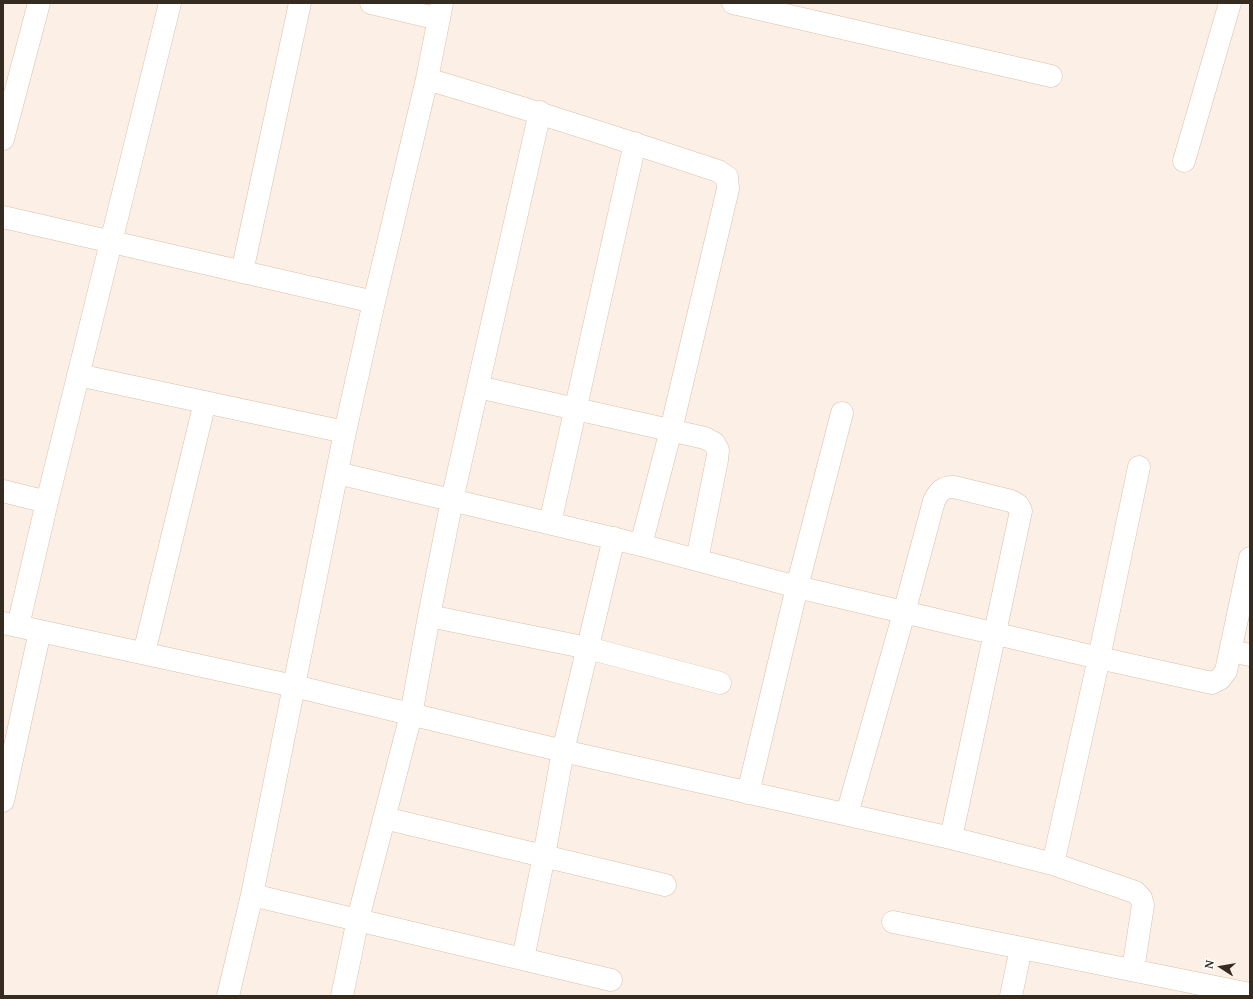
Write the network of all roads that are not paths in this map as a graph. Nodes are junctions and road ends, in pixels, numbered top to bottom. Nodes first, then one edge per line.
1 (39, 3) edge
2 (170, 3) edge
3 (300, 3) edge
4 (371, 3) edge
5 (733, 3) edge
6 (1230, 3) edge
7 (441, 11) edge
8 (1051, 76) dead end
9 (427, 79) junction
10 (540, 112) junction
11 (3, 140) edge
12 (635, 143) junction
13 (1184, 161) dead end
14 (3, 217) edge
15 (111, 242) junction
16 (242, 272) junction
17 (374, 302) junction
18 (78, 375) junction
19 (478, 387) junction
20 (205, 402) junction
21 (576, 409) junction
22 (842, 412) dead end
23 (671, 430) junction
24 (345, 432) junction
25 (1139, 467) dead end
26 (337, 473) junction
27 (3, 491) edge
28 (452, 500) junction
29 (47, 502) junction
30 (550, 523) junction
31 (614, 538) junction
32 (641, 545) junction
33 (697, 560) junction
34 (1249, 566) edge
35 (797, 587) junction
36 (904, 613) junction
37 (429, 616) junction
38 (10, 624) edge
39 (40, 630) junction
40 (995, 633) junction
41 (588, 648) junction
42 (144, 653) junction
43 (1240, 653) edge
44 (1099, 658) junction
45 (720, 684) dead end
46 (294, 686) junction
47 (411, 714) junction
48 (564, 751) junction
49 (748, 793) junction
50 (3, 801) edge
51 (847, 814) junction
52 (384, 818) junction
53 (951, 838) junction
54 (544, 856) junction
55 (1053, 864) junction
56 (665, 885) dead end
57 (252, 895) junction
58 (358, 920) junction
59 (893, 922) dead end
60 (1021, 948) junction
61 (523, 959) junction
62 (1133, 970) junction
63 (611, 980) dead end
64 (1250, 994) edge
65 (228, 996) edge
66 (342, 996) edge
67 (1011, 996) edge

1 - 11 street
2 - 15 street
3 - 16 street
4 - 7 street
5 - 8 street
6 - 13 street
7 - 9 street
9 - 10 street
9 - 17 street
10 - 12 street
10 - 19 street
12 - 21 street
12 - 23 street
14 - 15 street
15 - 16 street
15 - 18 street
16 - 17 street
17 - 24 street
18 - 20 street
18 - 29 street
19 - 21 street
19 - 28 street
20 - 24 street
20 - 42 street
21 - 23 street
21 - 30 street
22 - 35 street
23 - 32 street
23 - 33 street
24 - 26 street
25 - 44 street
26 - 28 street
26 - 46 street
27 - 29 street
28 - 30 street
28 - 37 street
29 - 38 street
30 - 31 street
31 - 32 street
31 - 41 street
32 - 33 street
33 - 35 street
34 - 43 street
35 - 36 street
35 - 49 street
36 - 40 street
36 - 40 street
36 - 51 street
37 - 41 street
37 - 47 street
38 - 39 street
39 - 42 street
39 - 50 street
40 - 44 street
40 - 53 street
41 - 45 street
41 - 48 street
42 - 46 street
43 - 44 street
44 - 55 street
46 - 47 street
46 - 57 street
47 - 48 street
47 - 52 street
48 - 49 street
48 - 54 street
49 - 51 street
51 - 53 street
52 - 54 street
52 - 58 street
53 - 55 street
54 - 56 street
54 - 61 street
55 - 62 street
57 - 58 street
57 - 65 street
58 - 61 street
58 - 66 street
59 - 60 street
60 - 62 street
60 - 67 street
61 - 63 street
62 - 64 street

